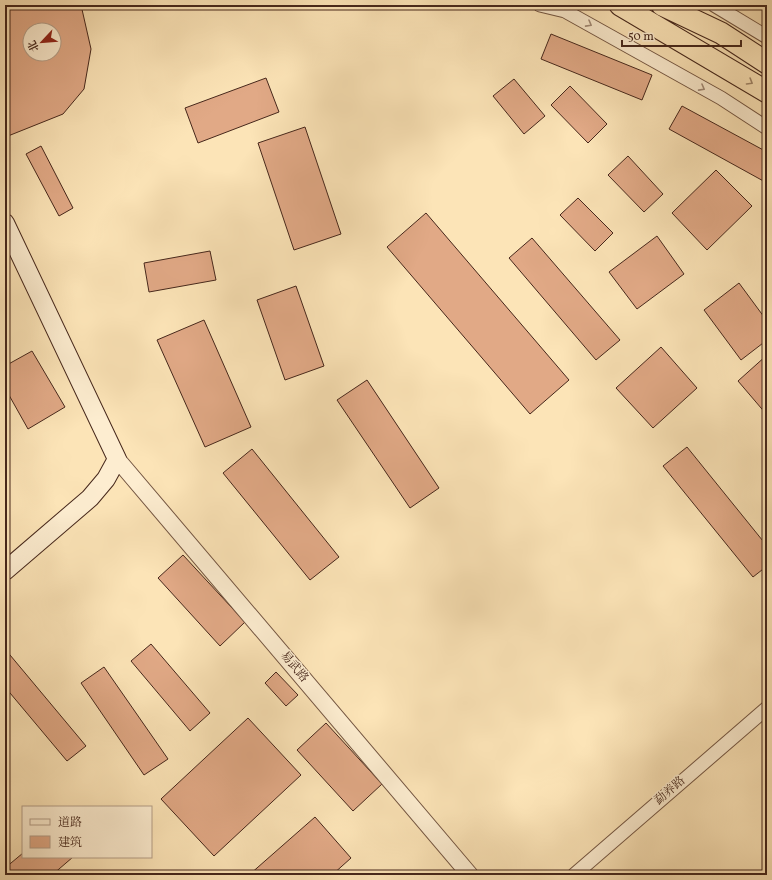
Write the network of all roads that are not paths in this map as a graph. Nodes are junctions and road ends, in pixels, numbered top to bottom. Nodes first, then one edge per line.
1 (540, 5) edge
2 (620, 5) edge
3 (663, 5) edge
4 (714, 5) edge
5 (767, 37) edge
6 (767, 62) edge
7 (767, 92) edge
8 (767, 128) edge
9 (5, 223) edge
10 (117, 459) junction
11 (5, 570) edge
12 (767, 708) edge
13 (470, 875) edge
14 (574, 875) edge

1 -> 8 street
2 -> 7 highway
3 - 6 highway
4 - 5 street
9 - 10 main road
10 - 11 main road
10 - 13 street, 易武路
12 - 14 street, 勐养路

